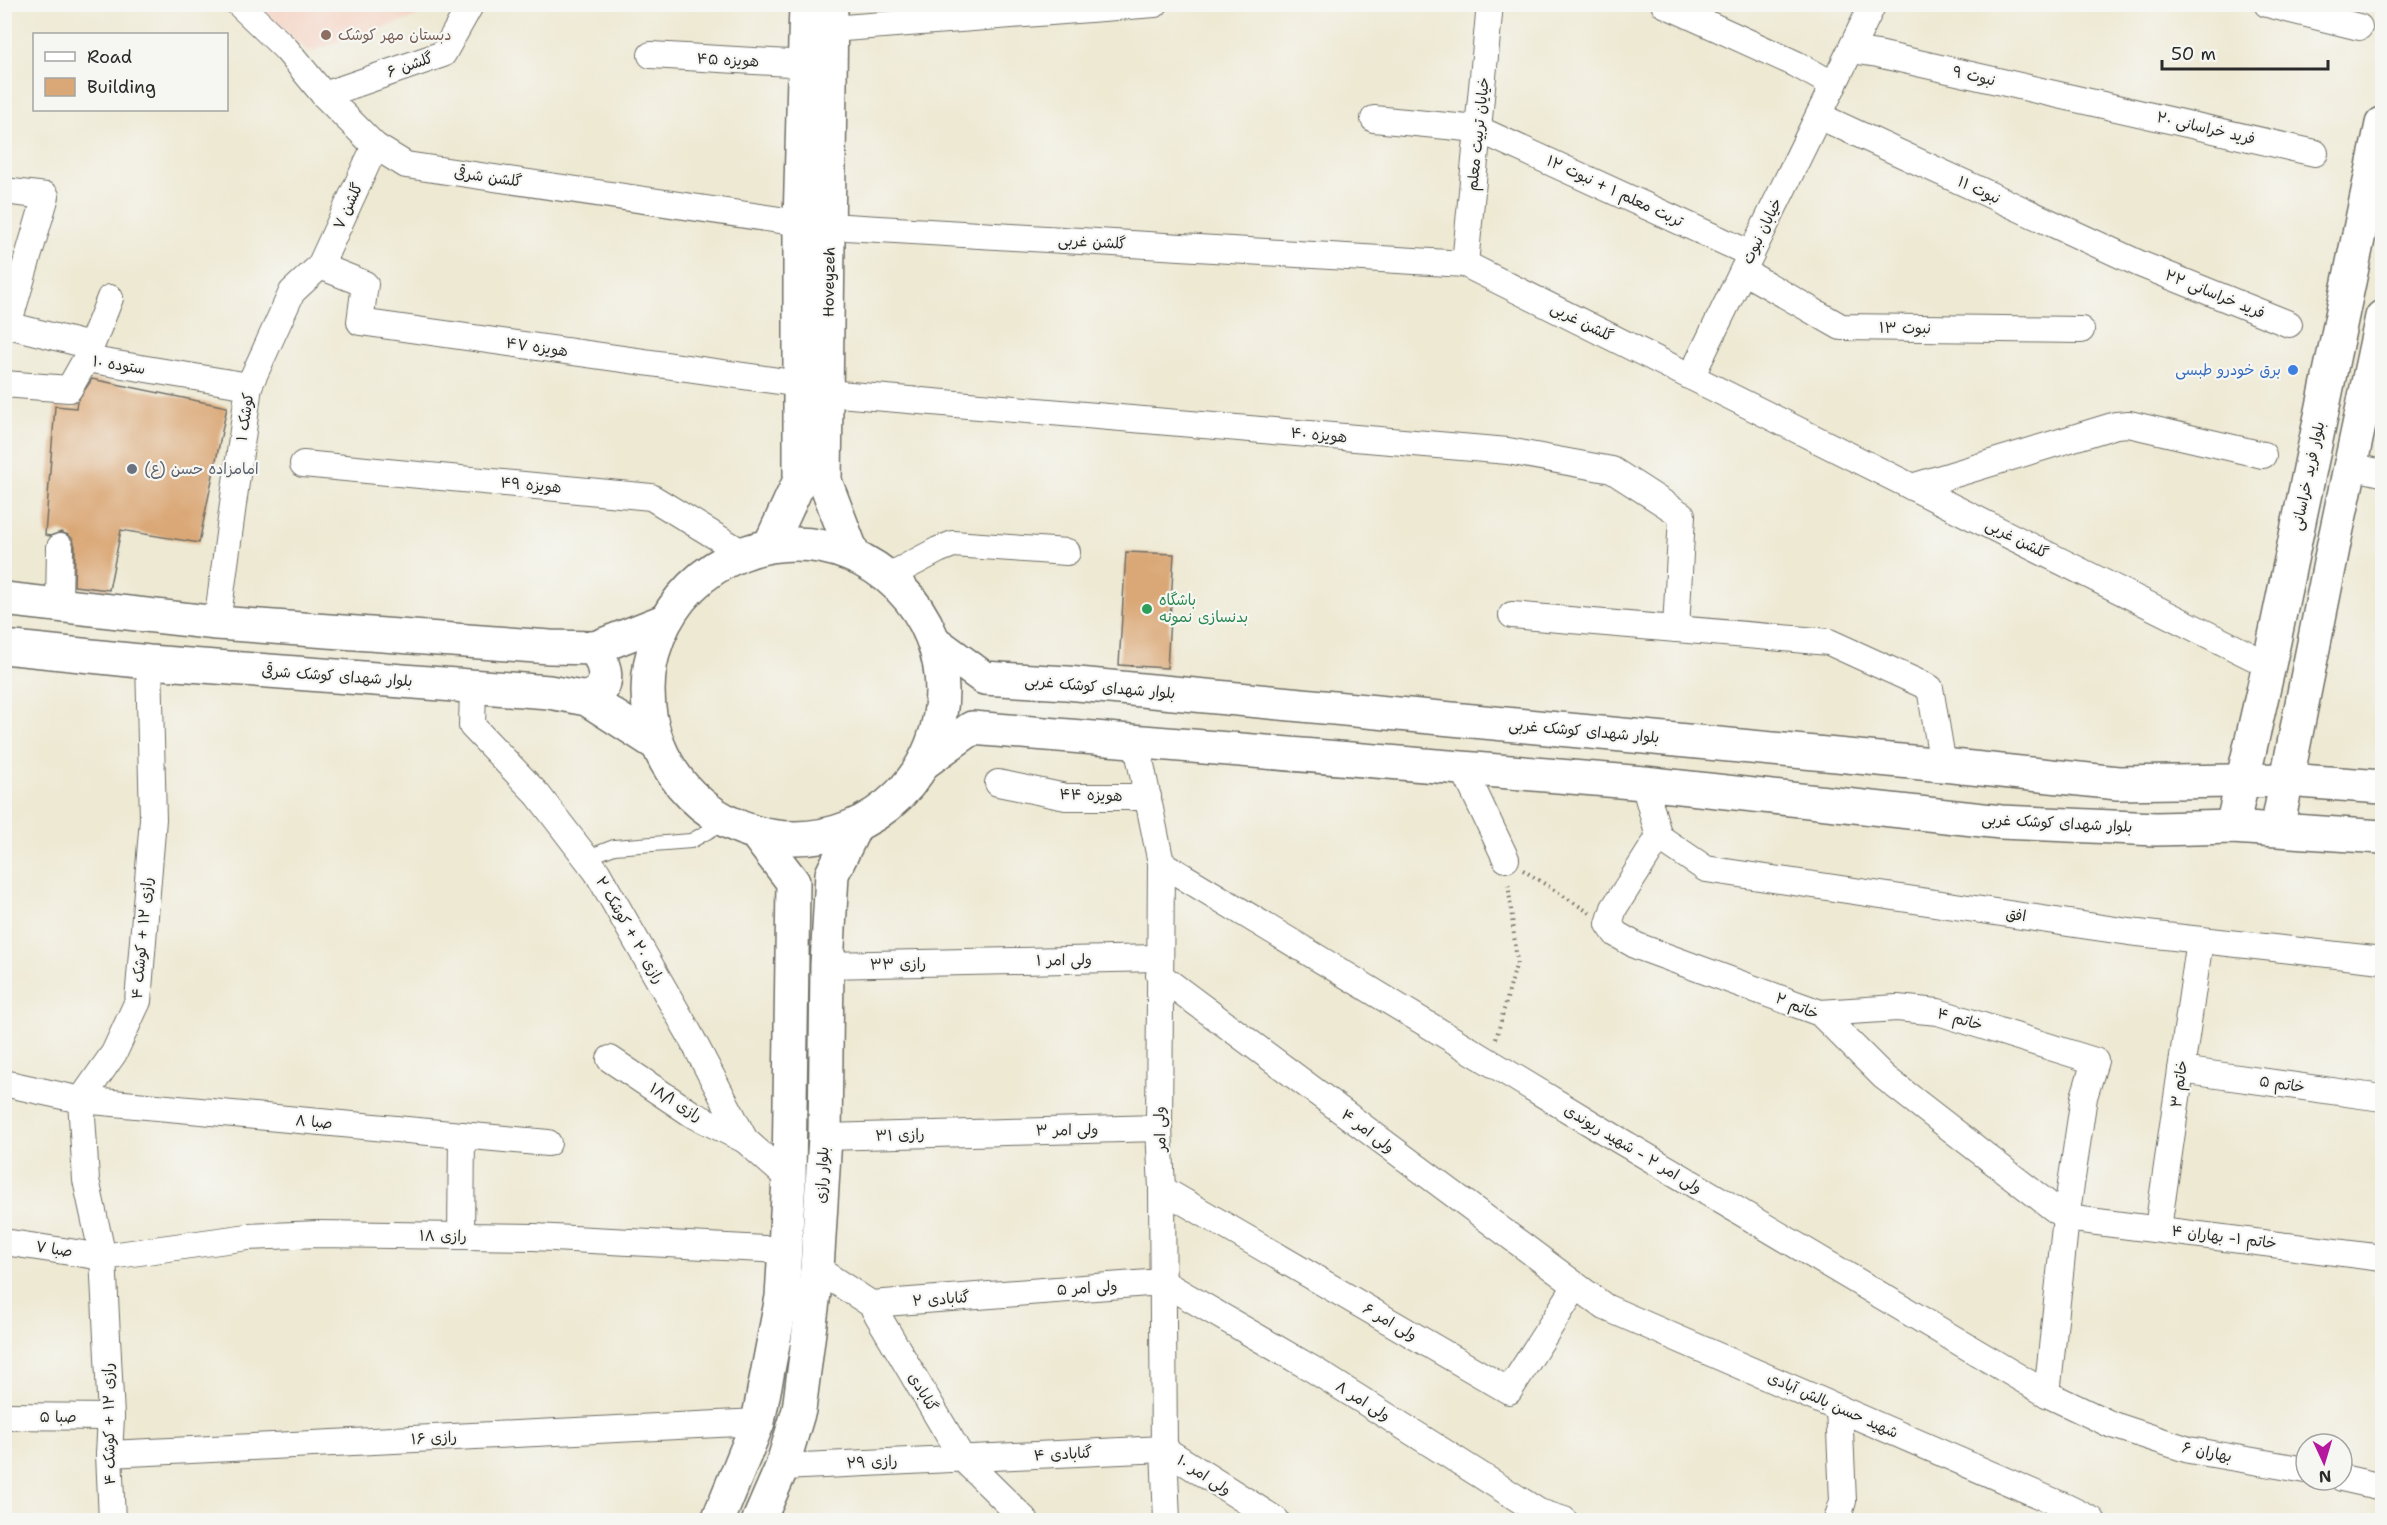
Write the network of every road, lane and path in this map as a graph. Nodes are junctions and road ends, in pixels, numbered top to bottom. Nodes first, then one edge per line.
1 (239, 4) edge
2 (471, 4) edge
3 (806, 4) edge
4 (1490, 4) edge
5 (1664, 4) edge
6 (1873, 4) edge
7 (2267, 4) edge
8 (1146, 5) edge
9 (831, 17) edge
10 (2359, 27) dead end
11 (1851, 50) junction
12 (651, 55) dead end
13 (806, 64) junction
14 (1834, 85) junction
15 (324, 95) junction
16 (2096, 103) joint
17 (1819, 116) junction
18 (1374, 119) dead end
19 (2382, 124) edge
20 (1478, 129) junction
21 (375, 146) junction
22 (2315, 153) dead end
23 (4, 191) edge
24 (815, 225) junction
25 (1747, 263) junction
26 (1465, 264) junction
27 (2140, 264) joint
28 (320, 266) junction
29 (110, 298) dead end
30 (2382, 317) edge
31 (2289, 324) dead end
32 (2082, 330) dead end
33 (89, 353) junction
34 (1691, 377) junction
35 (4, 384) edge
36 (249, 386) junction
37 (814, 389) junction
38 (2263, 455) dead end
39 (303, 464) dead end
40 (2350, 466) junction
41 (2382, 473) edge
42 (1912, 487) junction
43 (2296, 533) junction
44 (2334, 543) junction
45 (60, 547) dead end
46 (756, 549) junction
47 (1067, 552) dead end
48 (853, 555) junction
49 (889, 576) junction
50 (4, 599) edge
51 (59, 605) junction
52 (1512, 615) dead end
53 (664, 621) junction
54 (217, 623) junction
55 (1676, 629) junction
56 (936, 644) junction
57 (4, 647) edge
58 (595, 648) junction
59 (149, 662) junction
60 (2268, 665) junction
61 (473, 687) junction
62 (587, 699) junction
63 (1136, 740) junction
64 (657, 744) junction
65 (926, 761) junction
66 (1944, 765) junction
67 (1463, 768) junction
68 (2001, 771) junction
69 (2242, 779) junction
70 (2286, 780) junction
71 (998, 783) dead end
72 (1644, 783) junction
73 (2382, 787) edge
74 (1148, 797) junction
75 (725, 822) junction
76 (2001, 822) junction
77 (855, 827) junction
78 (2232, 827) junction
79 (2277, 829) junction
80 (1659, 837) junction
81 (2382, 837) edge
82 (760, 839) junction
83 (586, 858) junction
84 (1506, 859) junction
85 (1161, 863) junction
86 (1609, 924) junction
87 (2200, 940) junction
88 (2382, 960) edge
89 (970, 962) joint
90 (827, 965) junction
91 (1159, 967) junction
92 (1820, 1013) junction
93 (610, 1059) dead end
94 (1490, 1063) junction
95 (2181, 1070) junction
96 (4, 1083) edge
97 (2382, 1098) edge
98 (81, 1100) junction
99 (1159, 1128) junction
100 (975, 1132) joint
101 (462, 1135) junction
102 (825, 1137) junction
103 (745, 1140) junction
104 (548, 1143) dead end
105 (789, 1179) junction
106 (1162, 1189) junction
107 (2066, 1218) junction
108 (2158, 1228) junction
109 (461, 1236) junction
110 (4, 1242) edge
111 (783, 1250) junction
112 (103, 1257) junction
113 (2382, 1258) edge
114 (817, 1269) junction
115 (1162, 1282) junction
116 (1576, 1286) junction
117 (1012, 1294) joint
118 (871, 1304) junction
119 (2047, 1394) junction
120 (1839, 1408) junction
121 (4, 1416) edge
122 (111, 1417) junction
123 (758, 1422) junction
124 (2110, 1424) joint
125 (1164, 1449) junction
126 (110, 1454) junction
127 (962, 1458) junction
128 (782, 1467) junction
129 (2294, 1468) edge
130 (2354, 1481) edge
131 (2382, 1487) edge
132 (112, 1521) edge
133 (718, 1521) edge
134 (759, 1521) edge
135 (1025, 1521) edge
136 (1167, 1521) edge
137 (1276, 1521) edge
138 (1564, 1521) edge
139 (1837, 1521) edge
140 (2092, 1521) edge

1 - 15 street, گلشن شرقی
2 - 15 street, گلشن ۶
3 - 13 main road, Hoveyzeh
4 - 20 street, خیایان تربیت معلم
5 - 14 street
6 - 11 street, خیابان نبوت
7 - 10 street
8 - 9 street
9 - 24 main road, Hoveyzeh
11 - 14 street, خیابان نبوت
11 - 16 street, نبوت ۹
12 - 13 street, هویزه ۴۵
13 - 24 main road, Hoveyzeh
14 - 17 street, خیابان نبوت
15 - 21 street, گلشن شرقی
16 - 22 street, فرید خراسانی ۲۰
17 - 25 street, خیابان نبوت
17 - 27 street, نبوت ۱۱
18 - 20 street, تربت معلم ۱ + نبوت ۱۲
19 - 43 main road, بلوار فرید خراسانی
20 - 25 street, تربت معلم ۱ + نبوت ۱۲
20 - 26 street, خیایان تربیت معلم
21 - 24 street, گلشن شرقی
21 - 28 street, گلشن ۷
23 - 33 street
24 - 26 street, گلشن غربی
24 - 37 main road, Hoveyzeh
25 - 32 street, نبوت ۱۳
25 - 34 street, خیابان نبوت
26 - 34 street, گلشن غربی
27 - 31 street, فرید خراسانی ۲۲
28 - 36 street, کوشک ۱
28 - 37 street, هویزه ۴۷
29 - 33 street
30 - 40 main road
33 - 35 street, ستوده ۱۰
33 - 36 street, ستوده ۱۰
34 - 42 street, گلشن غربی
36 - 54 street, کوشک ۱
37 - 46 main road, Hoveyzeh
37 - 48 main road, Hoveyzeh
37 - 55 street, هویزه ۴۰
38 - 42 street
39 - 46 street, هویزه ۴۹
40 - 41 street
40 - 44 main road
42 - 60 street, گلشن غربی
43 - 44 main road
43 - 60 main road, بلوار فرید خراسانی
44 - 70 main road
45 - 51 street
46 - 48 main road
46 - 53 main road
47 - 49 street
48 - 49 main road
49 - 56 main road
50 - 51 main road
51 - 54 main road
52 - 55 street
53 - 58 main road
53 - 64 main road
54 - 58 main road
55 - 66 street
56 - 65 main road
56 - 66 main road, بلوار شهدای کوشک غربی
57 - 59 main road, بلوار شهدای کوشک شرقی
58 - 62 main road
59 - 61 main road, بلوار شهدای کوشک شرقی
59 - 98 street, رازی ۱۲ + کوشک ۴
60 - 69 main road, بلوار فرید خراسانی
61 - 62 main road, بلوار شهدای کوشک شرقی
61 - 83 street, رازی ۲۰ + کوشک ۲
62 - 64 main road, بلوار شهدای کوشک شرقی
63 - 65 main road, بلوار شهدای کوشک غربی
63 - 67 main road, بلوار شهدای کوشک غربی
63 - 74 street, ولی امر
64 - 75 main road
65 - 77 main road
66 - 68 main road, بلوار شهدای کوشک غربی
67 - 72 main road, بلوار شهدای کوشک غربی
67 - 84 street
68 - 69 main road, بلوار شهدای کوشک غربی
68 - 76 main road
69 - 70 main road, بلوار شهدای کوشک غربی
69 - 78 main road, بلوار فرید خراسانی
70 - 73 main road, بلوار شهدای کوشک غربی
70 - 79 main road
71 - 74 street, هویزه ۴۴
72 - 76 main road, بلوار شهدای کوشک غربی
72 - 80 street
74 - 85 street, ولی امر
75 - 82 main road
75 - 83 lane
76 - 78 main road, بلوار شهدای کوشک غربی
77 - 82 main road
77 - 90 main road, بلوار رازی
78 - 79 main road, بلوار شهدای کوشک غربی
79 - 81 main road, بلوار شهدای کوشک غربی
80 - 86 street
80 - 87 street, افق
82 - 105 main road
83 - 103 street, رازی ۲۰ + کوشک ۲
84 - 86 path
84 - 94 path
85 - 91 street, ولی امر
85 - 94 street, ولی امر ۲ - شهید ریوندی
86 - 92 street, خاتم ۲
87 - 88 street, افق
87 - 95 street, خاتم ۳
89 - 90 street, رازی ۳۳
89 - 91 street, ولی امر ۱
90 - 102 main road, بلوار رازی
91 - 99 street, ولی امر
91 - 116 street, ولی امر ۴
92 - 107 street, خاتم ۲
92 - 107 street, خاتم ۴
93 - 103 street, رازی ۱۸/۱
94 - 119 street, ولی امر ۲ - شهید ریوندی
95 - 97 street, خاتم ۵
95 - 108 street, خاتم ۳
96 - 98 street, صبا ۸
98 - 101 street, صبا ۸
98 - 112 street, رازی ۱۲ + کوشک ۴
99 - 100 street, ولی امر ۳
99 - 106 street, ولی امر
100 - 102 street, رازی ۳۱
101 - 104 street, صبا ۸
101 - 109 street
102 - 114 main road, بلوار رازی
103 - 105 street, رازی ۲۰ + کوشک ۲
105 - 111 main road
106 - 115 street, ولی امر
106 - 116 street, ولی امر ۶
107 - 108 street, خاتم ۱- بهاران ۴
107 - 119 street
108 - 113 street, خاتم ۱- بهاران ۴
109 - 111 street, رازی ۱۸
109 - 112 street, رازی ۱۸
110 - 112 street, صبا ۷
111 - 123 main road
112 - 122 street, رازی ۱۲ + کوشک ۴
114 - 118 street, گنابادی
114 - 128 main road, بلوار رازی
115 - 117 street, ولی امر ۵
115 - 125 street, ولی امر
115 - 138 street, ولی امر ۸
116 - 120 street, شهید حسن بالش آبادی
117 - 118 street, گنابادی ۲
118 - 127 street, گنابادی
119 - 124 street, ولی امر ۲ - شهید ریوندی
120 - 139 street
120 - 140 street, شهید حسن بالش آبادی
121 - 122 street, صبا ۵
122 - 126 street, رازی ۱۲ + کوشک ۴
123 - 126 street, رازی ۱۶
123 - 133 main road
124 - 129 street, بهاران ۶
125 - 127 street, گنابادی ۴
125 - 136 street, ولی امر
125 - 137 street, ولی امر ۱۰
126 - 132 street, رازی ۱۲ + کوشک ۴
127 - 128 street, رازی ۲۹
127 - 135 street, گنابادی
128 - 134 main road, بلوار رازی
130 - 131 street

